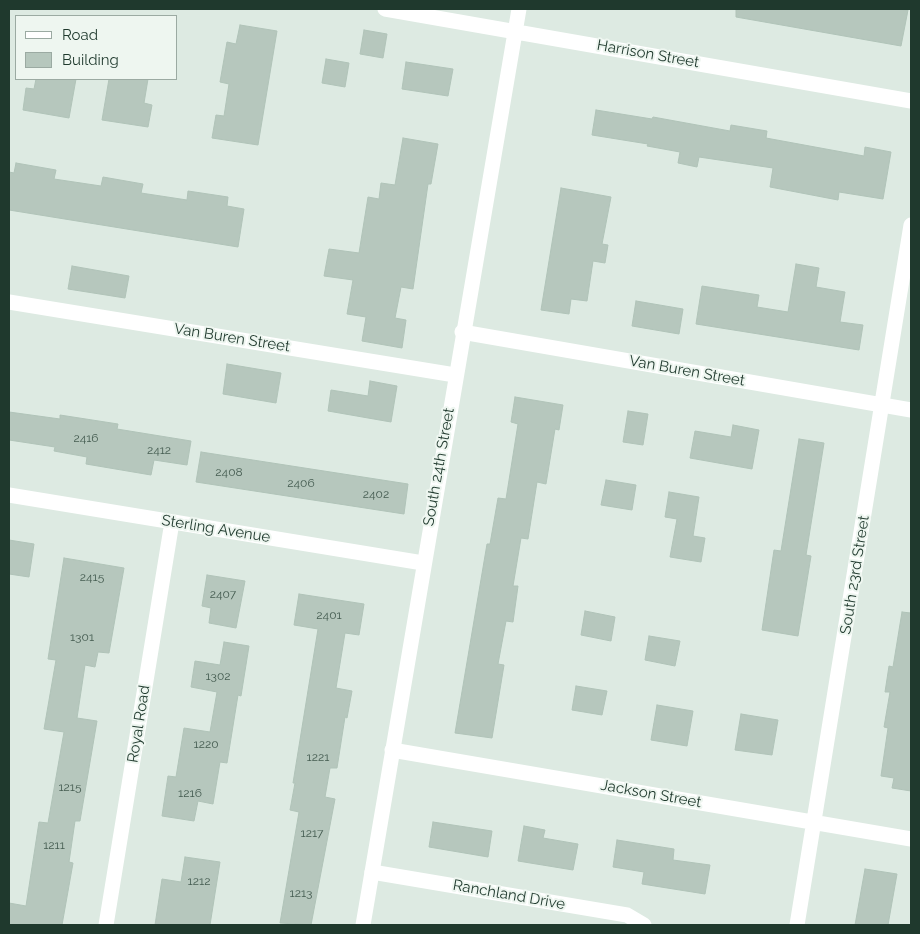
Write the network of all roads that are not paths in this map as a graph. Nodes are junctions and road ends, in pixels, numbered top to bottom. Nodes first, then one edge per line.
1 (385, 9) edge
2 (519, 9) edge
3 (515, 30) junction
4 (911, 101) edge
5 (911, 225) edge
6 (9, 302) edge
7 (462, 332) junction
8 (455, 375) junction
9 (883, 405) junction
10 (911, 410) edge
11 (9, 495) edge
12 (172, 522) junction
13 (423, 563) junction
14 (392, 750) junction
15 (814, 822) junction
16 (911, 839) edge
17 (372, 872) junction
18 (106, 925) edge
19 (363, 925) edge
20 (644, 925) edge
21 (797, 925) edge

1 - 3 street, Harrison Street
2 - 3 street, South 24th Street
3 - 4 street, Harrison Street
3 - 7 street, South 24th Street
5 - 9 street, South 23rd Street
6 - 8 street, Van Buren Street
7 - 8 street, South 24th Street
7 - 9 street, Van Buren Street
8 - 13 street, South 24th Street
9 - 10 street, Van Buren Street
9 - 15 street, South 23rd Street
11 - 12 street, Sterling Avenue
12 - 13 street, Sterling Avenue
12 - 18 street, Royal Road
13 - 14 street, South 24th Street
14 - 15 street, Jackson Street
14 - 17 street, South 24th Street
15 - 16 street, Jackson Street
15 - 21 street, South 23rd Street
17 - 19 street, South 24th Street
17 - 20 street, Ranchland Drive

